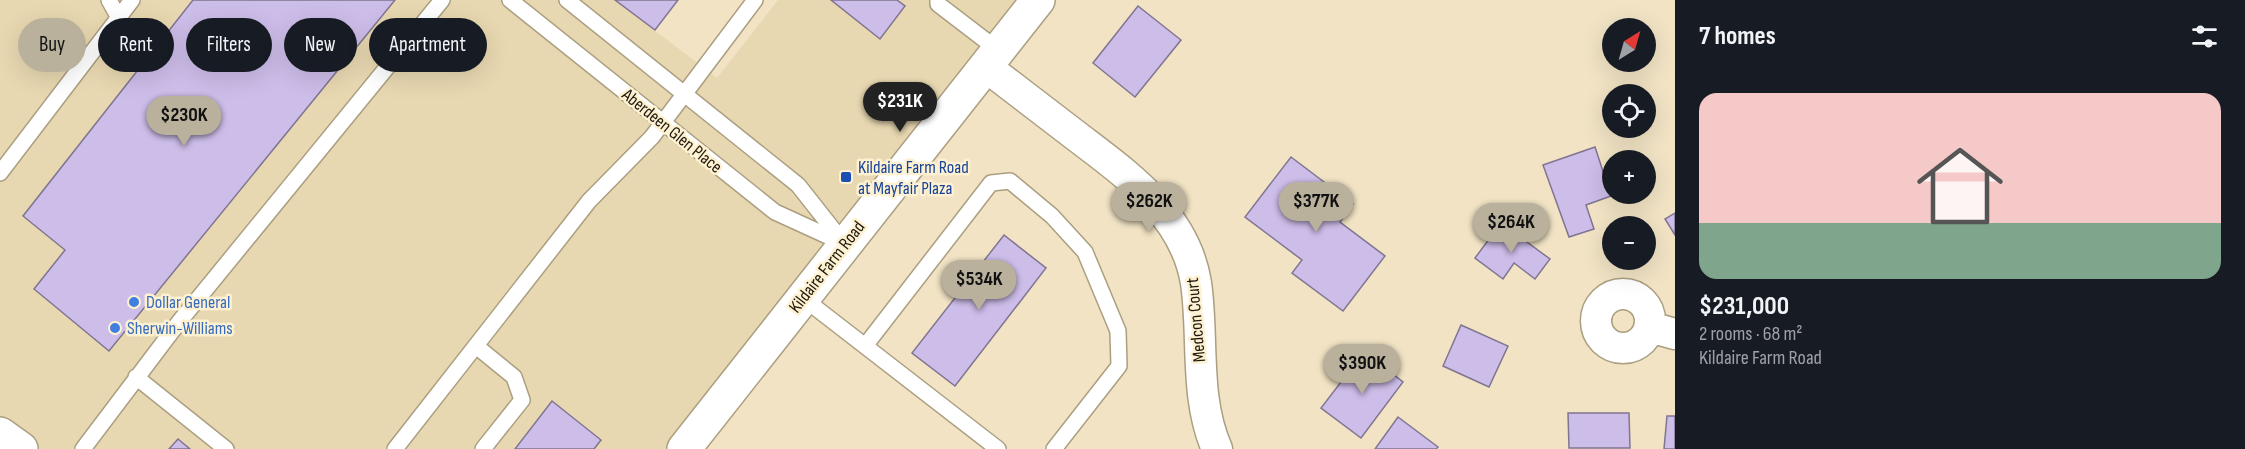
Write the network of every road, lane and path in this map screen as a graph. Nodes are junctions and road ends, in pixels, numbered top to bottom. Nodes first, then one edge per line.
1 (110, 0) edge
2 (132, 0) edge
3 (442, 0) edge
4 (510, 0) edge
5 (567, 0) edge
6 (755, 0) edge
7 (938, 0) edge
8 (1038, 0) edge
9 (119, 18) joint
10 (98, 45) edge
11 (991, 58) junction
12 (684, 93) junction
13 (662, 124) junction
14 (0, 173) edge
15 (845, 244) junction
16 (803, 298) junction
17 (476, 346) junction
18 (865, 346) junction
19 (136, 377) junction
20 (0, 434) edge
21 (21, 449) edge
22 (83, 449) edge
23 (226, 449) edge
24 (395, 449) edge
25 (483, 449) edge
26 (684, 449) edge
27 (998, 449) edge
28 (1054, 449) edge
29 (1217, 449) edge

1 - 9 lane
2 - 9 lane
3 - 19 lane
4 - 13 lane, Aberdeen Glen Place
5 - 12 lane
6 - 12 lane
7 - 11 lane
8 - 11 main road, Kildaire Farm Road
10 - 14 lane
11 - 15 main road, Kildaire Farm Road
11 - 29 street, Medcon Court
12 - 13 lane
12 - 15 lane
13 - 15 lane, Aberdeen Glen Place
13 - 17 lane
15 - 16 main road, Kildaire Farm Road
16 - 18 lane
16 - 26 main road, Kildaire Farm Road
17 - 24 lane
17 - 25 lane
18 - 27 lane
18 - 28 lane
19 - 22 lane
19 - 23 lane
20 - 21 main road

